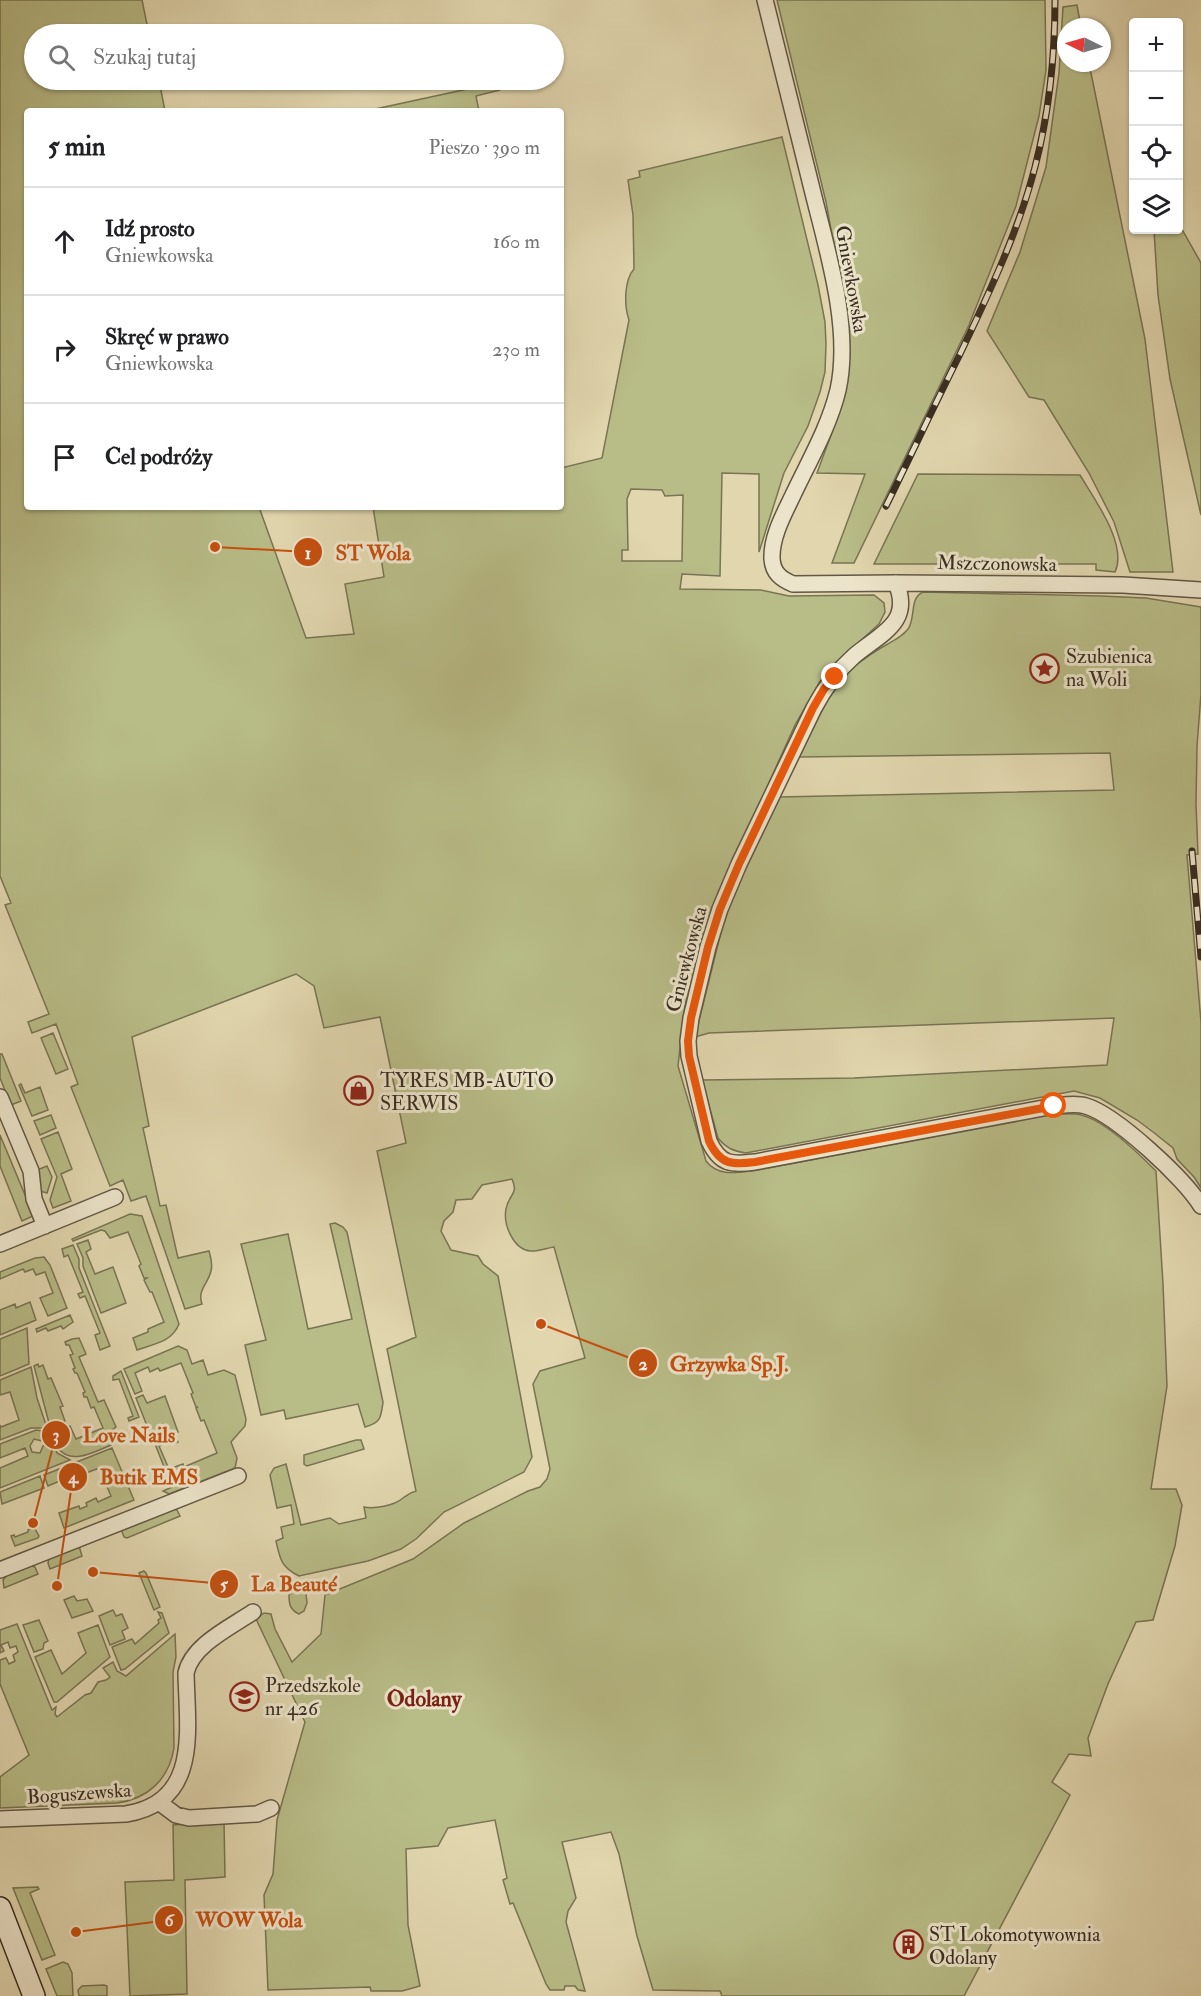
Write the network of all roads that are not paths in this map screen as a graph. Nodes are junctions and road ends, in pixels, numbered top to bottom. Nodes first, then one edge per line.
1 (765, 0) edge
2 (896, 583) junction
3 (793, 584) joint
4 (1201, 590) edge
5 (0, 1097) edge
6 (115, 1197) dead end
7 (1201, 1206) edge
8 (45, 1226) junction
9 (0, 1244) edge
10 (238, 1476) dead end
11 (0, 1570) edge
12 (253, 1612) dead end
13 (160, 1803) junction
14 (271, 1808) dead end
15 (0, 1819) edge
16 (0, 1908) edge
17 (34, 1996) edge

1 - 3 street, Gniewkowska
2 - 3 street, Mszczonowska
2 - 4 street, Mszczonowska
2 - 7 street, Gniewkowska
5 - 8 street
6 - 8 street
8 - 9 street
10 - 11 street
12 - 13 street, Boguszewska
13 - 14 street, Boguszewska
13 - 15 street, Boguszewska
16 - 17 street

